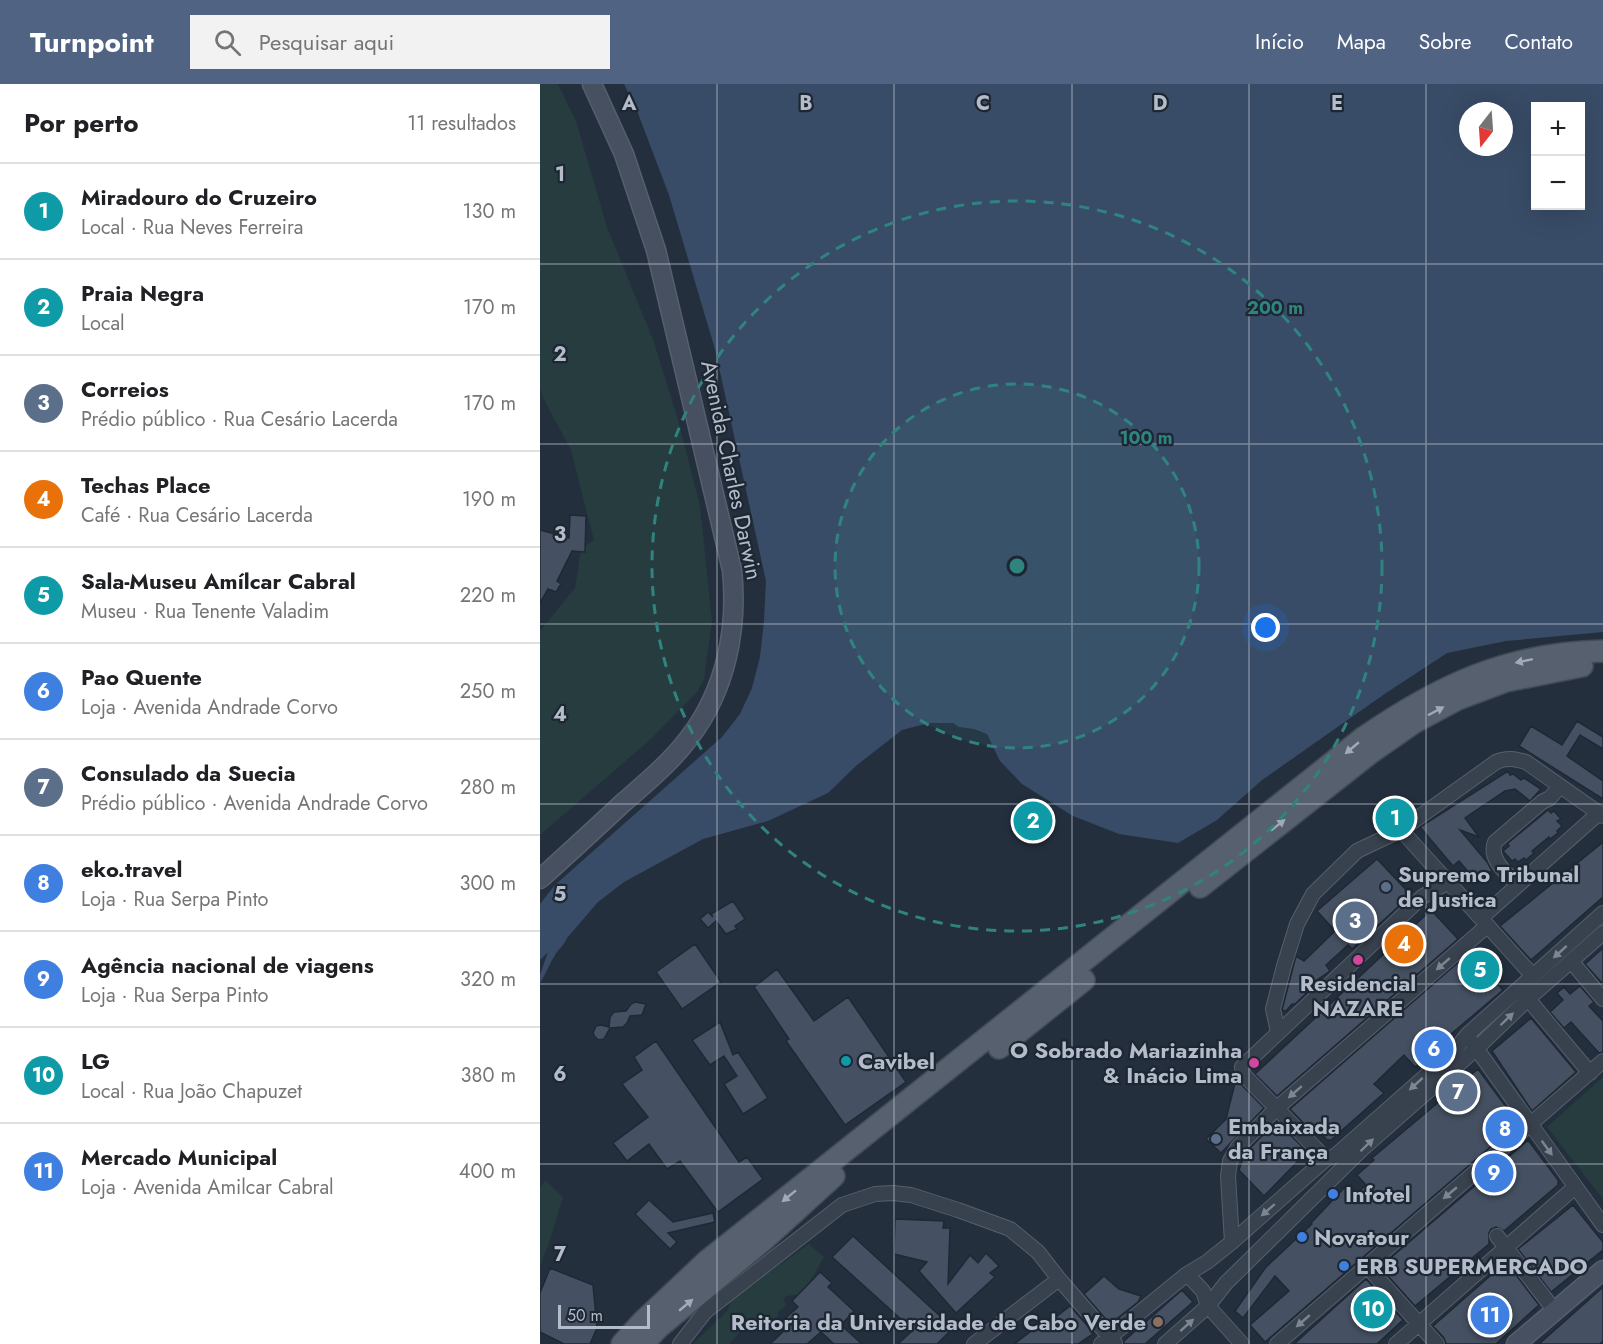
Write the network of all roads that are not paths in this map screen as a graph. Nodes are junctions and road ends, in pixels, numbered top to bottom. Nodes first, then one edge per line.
1 (592, 84) edge
2 (1603, 651) edge
3 (1603, 665) edge
4 (1560, 786) junction
5 (1601, 815) edge
6 (1401, 830) junction
7 (540, 879) edge
8 (1448, 882) junction
9 (1518, 885) junction
10 (1603, 913) edge
11 (1484, 922) junction
12 (1603, 933) edge
13 (1571, 961) junction
14 (1528, 980) junction
15 (1528, 999) junction
16 (1603, 999) edge
17 (1278, 1032) junction
18 (1467, 1035) junction
19 (1477, 1048) junction
20 (1603, 1061) edge
21 (1590, 1073) junction
22 (1277, 1108) junction
23 (1531, 1125) junction
24 (1326, 1159) junction
25 (1575, 1186) junction
26 (1603, 1225) edge
27 (1501, 1241) junction
28 (1232, 1242) junction
29 (1366, 1265) junction
30 (1603, 1270) edge
31 (1187, 1274) junction
32 (1059, 1279) junction
33 (1208, 1306) junction
34 (1555, 1311) junction
35 (1419, 1323) junction
36 (1109, 1342) edge
37 (621, 1344) edge
38 (643, 1344) edge
39 (680, 1344) edge
40 (974, 1344) edge
41 (1165, 1344) edge
42 (1242, 1344) edge
43 (1277, 1344) edge
44 (1396, 1344) edge
45 (1437, 1344) edge
46 (1516, 1344) edge

1 - 7 main road, Avenida Charles Darwin
2 -> 37 main road
38 -> 3 main road
4 - 5 street
4 - 6 street
4 - 9 street
5 - 9 street
6 - 8 street
6 - 17 street
8 - 11 street
8 - 17 street
9 - 11 street
10 -> 14 street
11 - 14 street
11 -> 22 street
12 - 13 street
13 - 15 street
13 - 16 street
14 - 15 street
14 - 18 street
19 -> 15 street
15 - 21 street
17 - 22 street
18 - 19 street
18 -> 24 street
19 - 23 street
33 -> 19 street
20 - 21 street
21 - 23 street
22 - 24 street
22 - 28 street
23 -> 25 street
23 -> 29 street
24 -> 28 street
25 - 26 street
25 - 27 street
27 - 34 street
27 - 35 street
28 - 31 street
29 - 35 street
29 -> 43 street
30 - 34 main road
31 - 33 street
31 - 36 street
32 - 36 street
32 - 39 street
32 - 40 street
41 -> 33 street
33 - 42 street
34 - 46 main road
35 - 44 street
35 - 45 street

